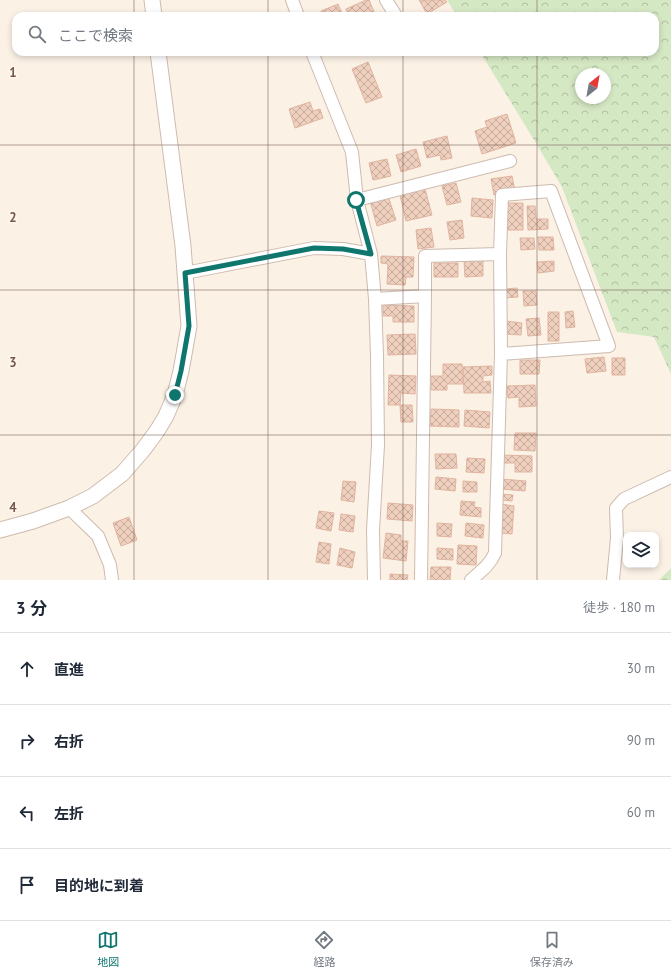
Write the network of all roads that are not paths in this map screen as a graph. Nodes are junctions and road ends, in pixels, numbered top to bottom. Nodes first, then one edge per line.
1 (152, 0) edge
2 (292, 0) edge
3 (386, 0) edge
4 (154, 12) edge
5 (296, 12) edge
6 (394, 12) edge
7 (158, 56) edge
8 (314, 56) edge
9 (510, 161) dead end
10 (356, 200) junction
11 (371, 254) junction
12 (500, 254) junction
13 (185, 273) junction
14 (425, 296) junction
15 (375, 299) junction
16 (501, 354) junction
17 (671, 477) edge
18 (69, 508) junction
19 (0, 530) edge
20 (112, 580) edge
21 (374, 580) edge
22 (421, 580) edge
23 (471, 580) edge
24 (613, 580) edge

1 - 4 street
2 - 5 street
3 - 6 street
7 - 13 street
8 - 10 street
9 - 10 street
10 - 11 street
11 - 13 street
11 - 15 street
12 - 14 street
12 - 16 street
12 - 16 street
13 - 18 street
14 - 15 street
14 - 22 street
15 - 21 street
16 - 23 street
17 - 24 street
18 - 19 street
18 - 20 street

